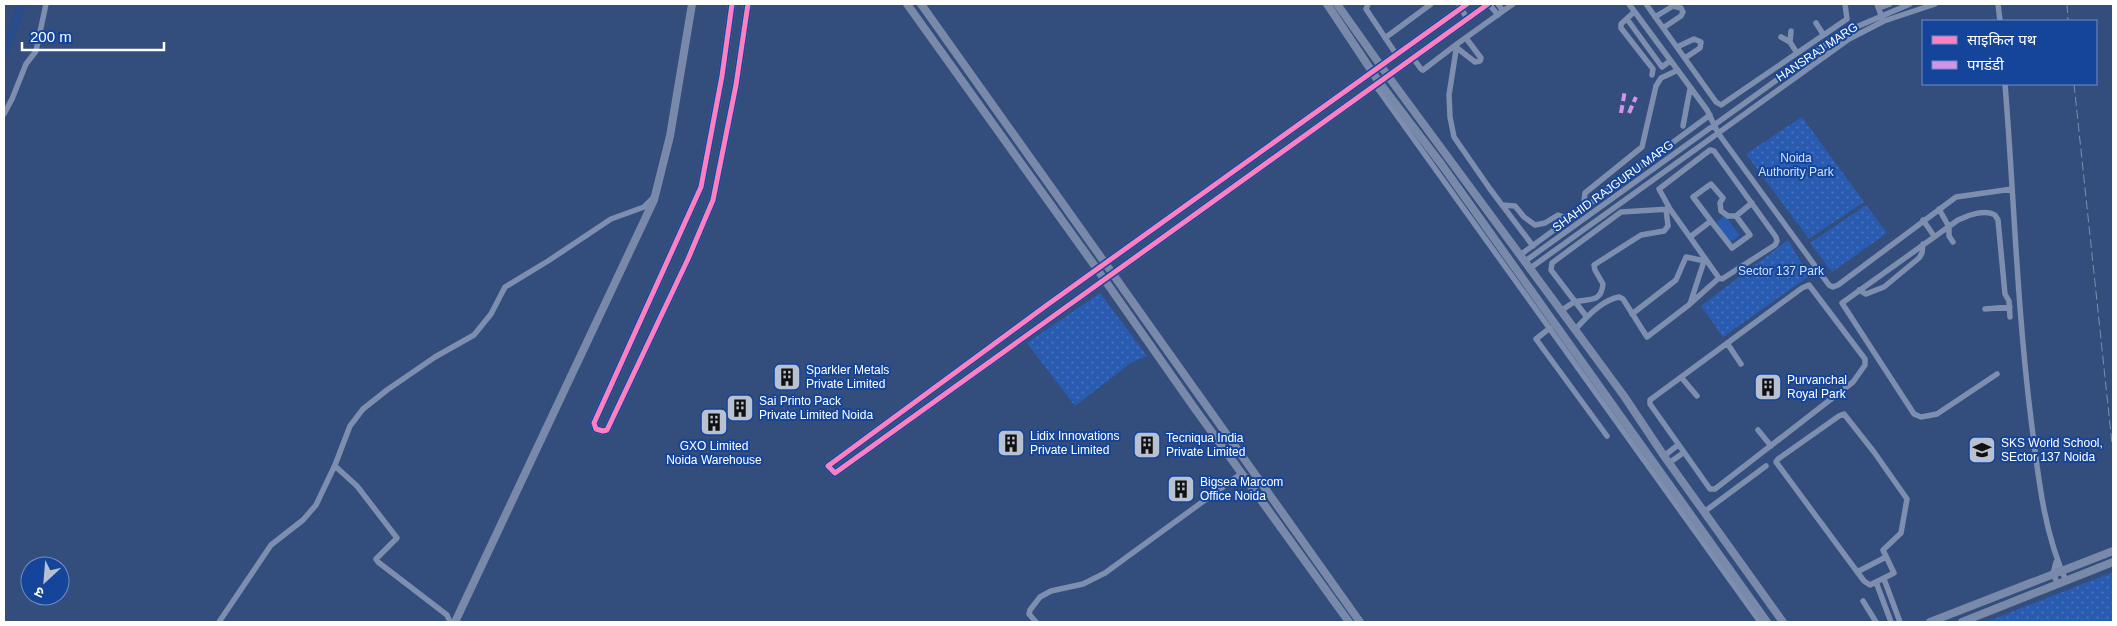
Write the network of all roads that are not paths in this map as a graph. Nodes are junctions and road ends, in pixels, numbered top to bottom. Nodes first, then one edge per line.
1 (46, 4) edge
2 (692, 4) edge
3 (732, 4) edge
4 (748, 4) edge
5 (907, 4) edge
6 (921, 4) edge
7 (1327, 4) edge
8 (1338, 4) edge
9 (1368, 4) edge
10 (1431, 4) edge
11 (1489, 4) edge
12 (1498, 4) edge
13 (1514, 4) edge
14 (1629, 4) edge
15 (1646, 4) edge
16 (1845, 4) edge
17 (1890, 4) edge
18 (1909, 4) edge
19 (1935, 4) edge
20 (1998, 4) edge
21 (1462, 5) edge
22 (1878, 6) edge
23 (1504, 11) junction
24 (1634, 12) junction
25 (1498, 15) junction
26 (1655, 17) junction
27 (1882, 18) junction
28 (1467, 19) junction
29 (1627, 19) junction
30 (2000, 20) edge
31 (1816, 23) dead end
32 (1663, 28) junction
33 (1791, 31) dead end
34 (1823, 34) junction
35 (1385, 38) junction
36 (1466, 38) junction
37 (1781, 38) dead end
38 (1790, 42) junction
39 (1457, 46) junction
40 (1677, 47) junction
41 (1797, 52) junction
42 (1396, 54) junction
43 (1413, 58) junction
44 (1685, 58) junction
45 (1670, 61) junction
46 (1381, 65) junction
47 (1676, 70) junction
48 (1372, 71) junction
49 (1652, 75) dead end
50 (1388, 76) junction
51 (1377, 83) junction
52 (2005, 85) edge
53 (1690, 89) junction
54 (1739, 93) junction
55 (1733, 98) junction
56 (1746, 104) junction
57 (1740, 108) junction
58 (4, 114) edge
59 (1710, 115) junction
60 (1683, 126) dead end
61 (1714, 126) junction
62 (1718, 133) junction
63 (1654, 179) junction
64 (1659, 189) junction
65 (657, 190) junction
66 (2012, 190) junction
67 (1760, 191) junction
68 (1750, 200) junction
69 (1502, 205) junction
70 (1583, 209) junction
71 (1668, 209) junction
72 (1939, 209) junction
73 (1736, 216) junction
74 (1570, 218) junction
75 (1923, 220) junction
76 (1711, 221) junction
77 (1948, 227) junction
78 (1934, 236) junction
79 (1690, 237) junction
80 (1953, 242) dead end
81 (1923, 244) junction
82 (1533, 246) junction
83 (1522, 259) junction
84 (1705, 260) junction
85 (1104, 263) junction
86 (1097, 269) junction
87 (1530, 269) junction
88 (1112, 274) junction
89 (1719, 278) junction
90 (1104, 279) junction
91 (1859, 290) junction
92 (1576, 302) junction
93 (2020, 303) junction
94 (1690, 304) junction
95 (2009, 304) junction
96 (1986, 308) dead end
97 (1561, 311) junction
98 (1632, 314) junction
99 (1586, 316) junction
100 (2010, 317) dead end
101 (1550, 328) junction
102 (1575, 330) junction
103 (1727, 343) junction
104 (1598, 360) junction
105 (1741, 364) dead end
106 (1584, 369) junction
107 (1997, 374) dead end
108 (1682, 377) junction
109 (1697, 396) dead end
110 (1758, 430) dead end
111 (1607, 436) dead end
112 (1678, 446) junction
113 (1771, 446) junction
114 (1683, 452) junction
115 (1667, 459) junction
116 (335, 466) junction
117 (1766, 466) dead end
118 (1242, 473) junction
119 (1704, 512) junction
120 (2113, 550) edge
121 (1886, 557) junction
122 (2056, 562) junction
123 (2113, 562) edge
124 (2061, 571) junction
125 (1857, 572) junction
126 (2053, 574) junction
127 (1884, 579) junction
128 (2066, 581) junction
129 (1876, 582) junction
130 (2058, 584) junction
131 (1863, 601) dead end
132 (219, 622) edge
133 (450, 622) edge
134 (455, 622) edge
135 (1036, 622) edge
136 (1349, 622) edge
137 (1360, 622) edge
138 (1760, 622) edge
139 (1767, 622) edge
140 (1783, 622) edge
141 (1876, 622) edge
142 (1891, 622) edge
143 (1900, 622) edge
144 (1930, 622) edge
145 (1962, 622) edge

1 - 58 street
2 - 65 street
3 - 4 street
5 - 86 street
6 - 85 street
7 - 48 street
8 - 46 street
9 - 35 street
10 - 35 street
11 - 25 street
11 - 28 street
12 - 23 street
13 - 23 street
14 - 24 street
15 - 26 street
16 - 34 street
17 - 22 street
18 - 27 street, HANSRAJ MARG
19 - 27 street, HANSRAJ MARG
20 - 30 street
21 - 28 street
21 - 42 street
22 - 27 street
23 - 25 street
24 - 29 street
24 - 45 street
25 - 36 street
26 - 32 street
26 - 32 street
27 - 56 street, HANSRAJ MARG
27 - 62 street, HANSRAJ MARG
28 - 43 street
29 - 45 street
29 - 49 street
31 - 34 street
32 - 40 street
33 - 38 street
34 - 41 street
35 - 42 street
36 - 39 street
36 - 39 street
37 - 38 street
38 - 41 street
39 - 43 street
39 - 69 street
40 - 44 street
40 - 44 street
41 - 54 street
42 - 46 street
43 - 50 street
44 - 55 street
45 - 47 street
46 - 48 street
46 - 50 street
47 - 53 street
47 - 70 street
48 - 51 street
48 - 85 street
50 - 51 street
50 - 83 street
51 - 88 street
51 - 101 street
51 - 106 street
52 - 66 street
53 - 59 street
53 - 60 street
54 - 55 street
54 - 56 street
55 - 57 street
56 - 57 street, HANSRAJ MARG
57 - 61 street, HANSRAJ MARG
59 - 61 street
59 - 70 street
61 - 62 street
61 - 83 street, SHAHID RAJGURU MARG
62 - 63 street, SHAHID RAJGURU MARG
62 - 67 street
63 - 64 street
63 - 87 street, SHAHID RAJGURU MARG
64 - 68 street
64 - 71 street
65 - 116 street
65 - 134 street
66 - 72 street
66 - 93 street
67 - 68 street
67 - 75 street
68 - 73 street
68 - 89 street
69 - 74 street
69 - 82 street
70 - 74 street
71 - 79 street
71 - 92 street
71 - 92 street
72 - 75 street
72 - 77 street
73 - 76 street
73 - 76 street
74 - 82 street
75 - 78 street
76 - 79 street
77 - 78 street
77 - 80 street
77 - 95 street
78 - 81 street
79 - 84 street
81 - 91 street
81 - 91 street
82 - 83 street
83 - 87 street
84 - 89 street
84 - 94 street
84 - 98 street
85 - 86 street
85 - 88 street
86 - 90 street
86 - 90 street
87 - 97 street
88 - 90 street
88 - 137 street
89 - 94 street
90 - 118 street
91 - 107 street
92 - 97 street
92 - 99 street
93 - 95 street
93 - 122 street
94 - 98 street
95 - 96 street
95 - 100 street
97 - 102 street
98 - 99 street
99 - 102 street
101 - 106 street
101 - 111 street
102 - 104 street
103 - 105 street
103 - 108 street
103 - 113 street
104 - 106 street
104 - 115 street
106 - 138 street
106 - 139 street
108 - 109 street
108 - 112 street
110 - 113 street
112 - 114 street
112 - 115 street
113 - 114 street
114 - 115 street
115 - 119 street
116 - 132 street
116 - 133 street
117 - 119 street
118 - 135 street
118 - 136 street
119 - 140 street
120 - 124 street
121 - 125 street
121 - 125 street
121 - 127 street
122 - 124 street
122 - 126 street
123 - 128 street
124 - 126 street
124 - 128 street
125 - 129 street
126 - 130 street
126 - 144 street
127 - 129 street
127 - 143 street
128 - 130 street
129 - 142 street
130 - 145 street
131 - 141 street

